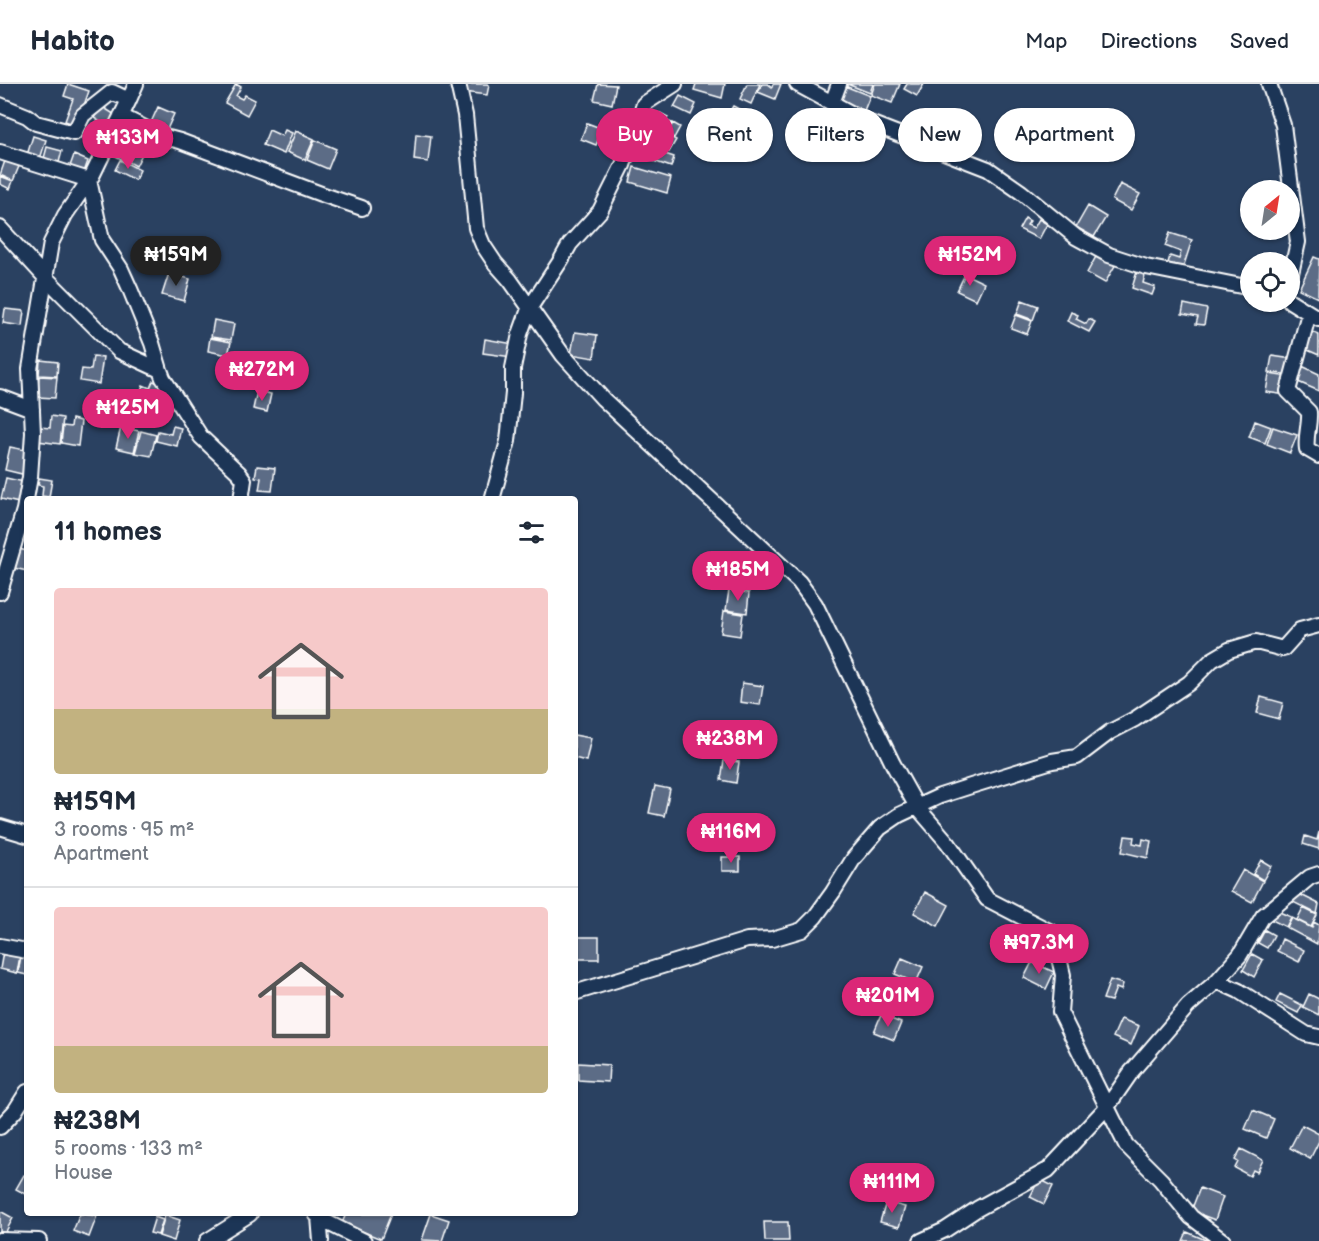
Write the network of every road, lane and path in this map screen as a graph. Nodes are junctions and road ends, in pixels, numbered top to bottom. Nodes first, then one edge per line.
1 (136, 84) edge
2 (458, 84) edge
3 (675, 84) edge
4 (797, 84) edge
5 (839, 84) edge
6 (1269, 84) edge
7 (129, 100) junction
8 (832, 103) junction
9 (0, 105) edge
10 (121, 116) junction
11 (0, 152) edge
12 (89, 180) junction
13 (362, 208) dead end
14 (0, 228) edge
15 (1296, 252) edge
16 (45, 277) junction
17 (1240, 286) edge
18 (1300, 307) edge
19 (529, 309) junction
20 (1314, 316) edge
21 (160, 370) junction
22 (0, 397) edge
23 (32, 409) junction
24 (1319, 456) edge
25 (27, 496) edge
26 (242, 496) edge
27 (493, 496) edge
28 (24, 513) edge
29 (0, 592) edge
30 (1319, 625) edge
31 (917, 807) junction
32 (0, 827) edge
33 (24, 834) edge
34 (1319, 874) edge
35 (0, 946) edge
36 (24, 950) edge
37 (1217, 981) junction
38 (578, 992) edge
39 (1319, 1037) edge
40 (24, 1097) edge
41 (1107, 1107) junction
42 (0, 1127) edge
43 (247, 1216) edge
44 (317, 1216) edge
45 (319, 1216) edge
46 (0, 1240) edge
47 (39, 1241) edge
48 (207, 1241) edge
49 (321, 1241) edge
50 (364, 1241) edge
51 (921, 1241) edge
52 (1223, 1241) edge

1 - 7 street
2 - 19 street
3 - 19 street
4 - 8 street
5 - 8 street
6 - 15 street
7 - 9 street
7 - 10 street
8 - 17 street
10 - 12 street
10 - 13 street
11 - 12 street
12 - 16 street
12 - 21 street
14 - 16 street
16 - 21 street
16 - 23 street
18 - 20 street
19 - 27 street
19 - 31 street
20 - 24 street
21 - 26 street
22 - 23 street
23 - 25 street
28 - 29 street
30 - 31 street
31 - 38 street
31 - 41 street
32 - 33 street
34 - 37 street
35 - 36 street
37 - 39 street
37 - 41 street
40 - 42 street
41 - 51 street
41 - 52 street
43 - 48 street
44 - 49 street
45 - 50 street
46 - 47 street

